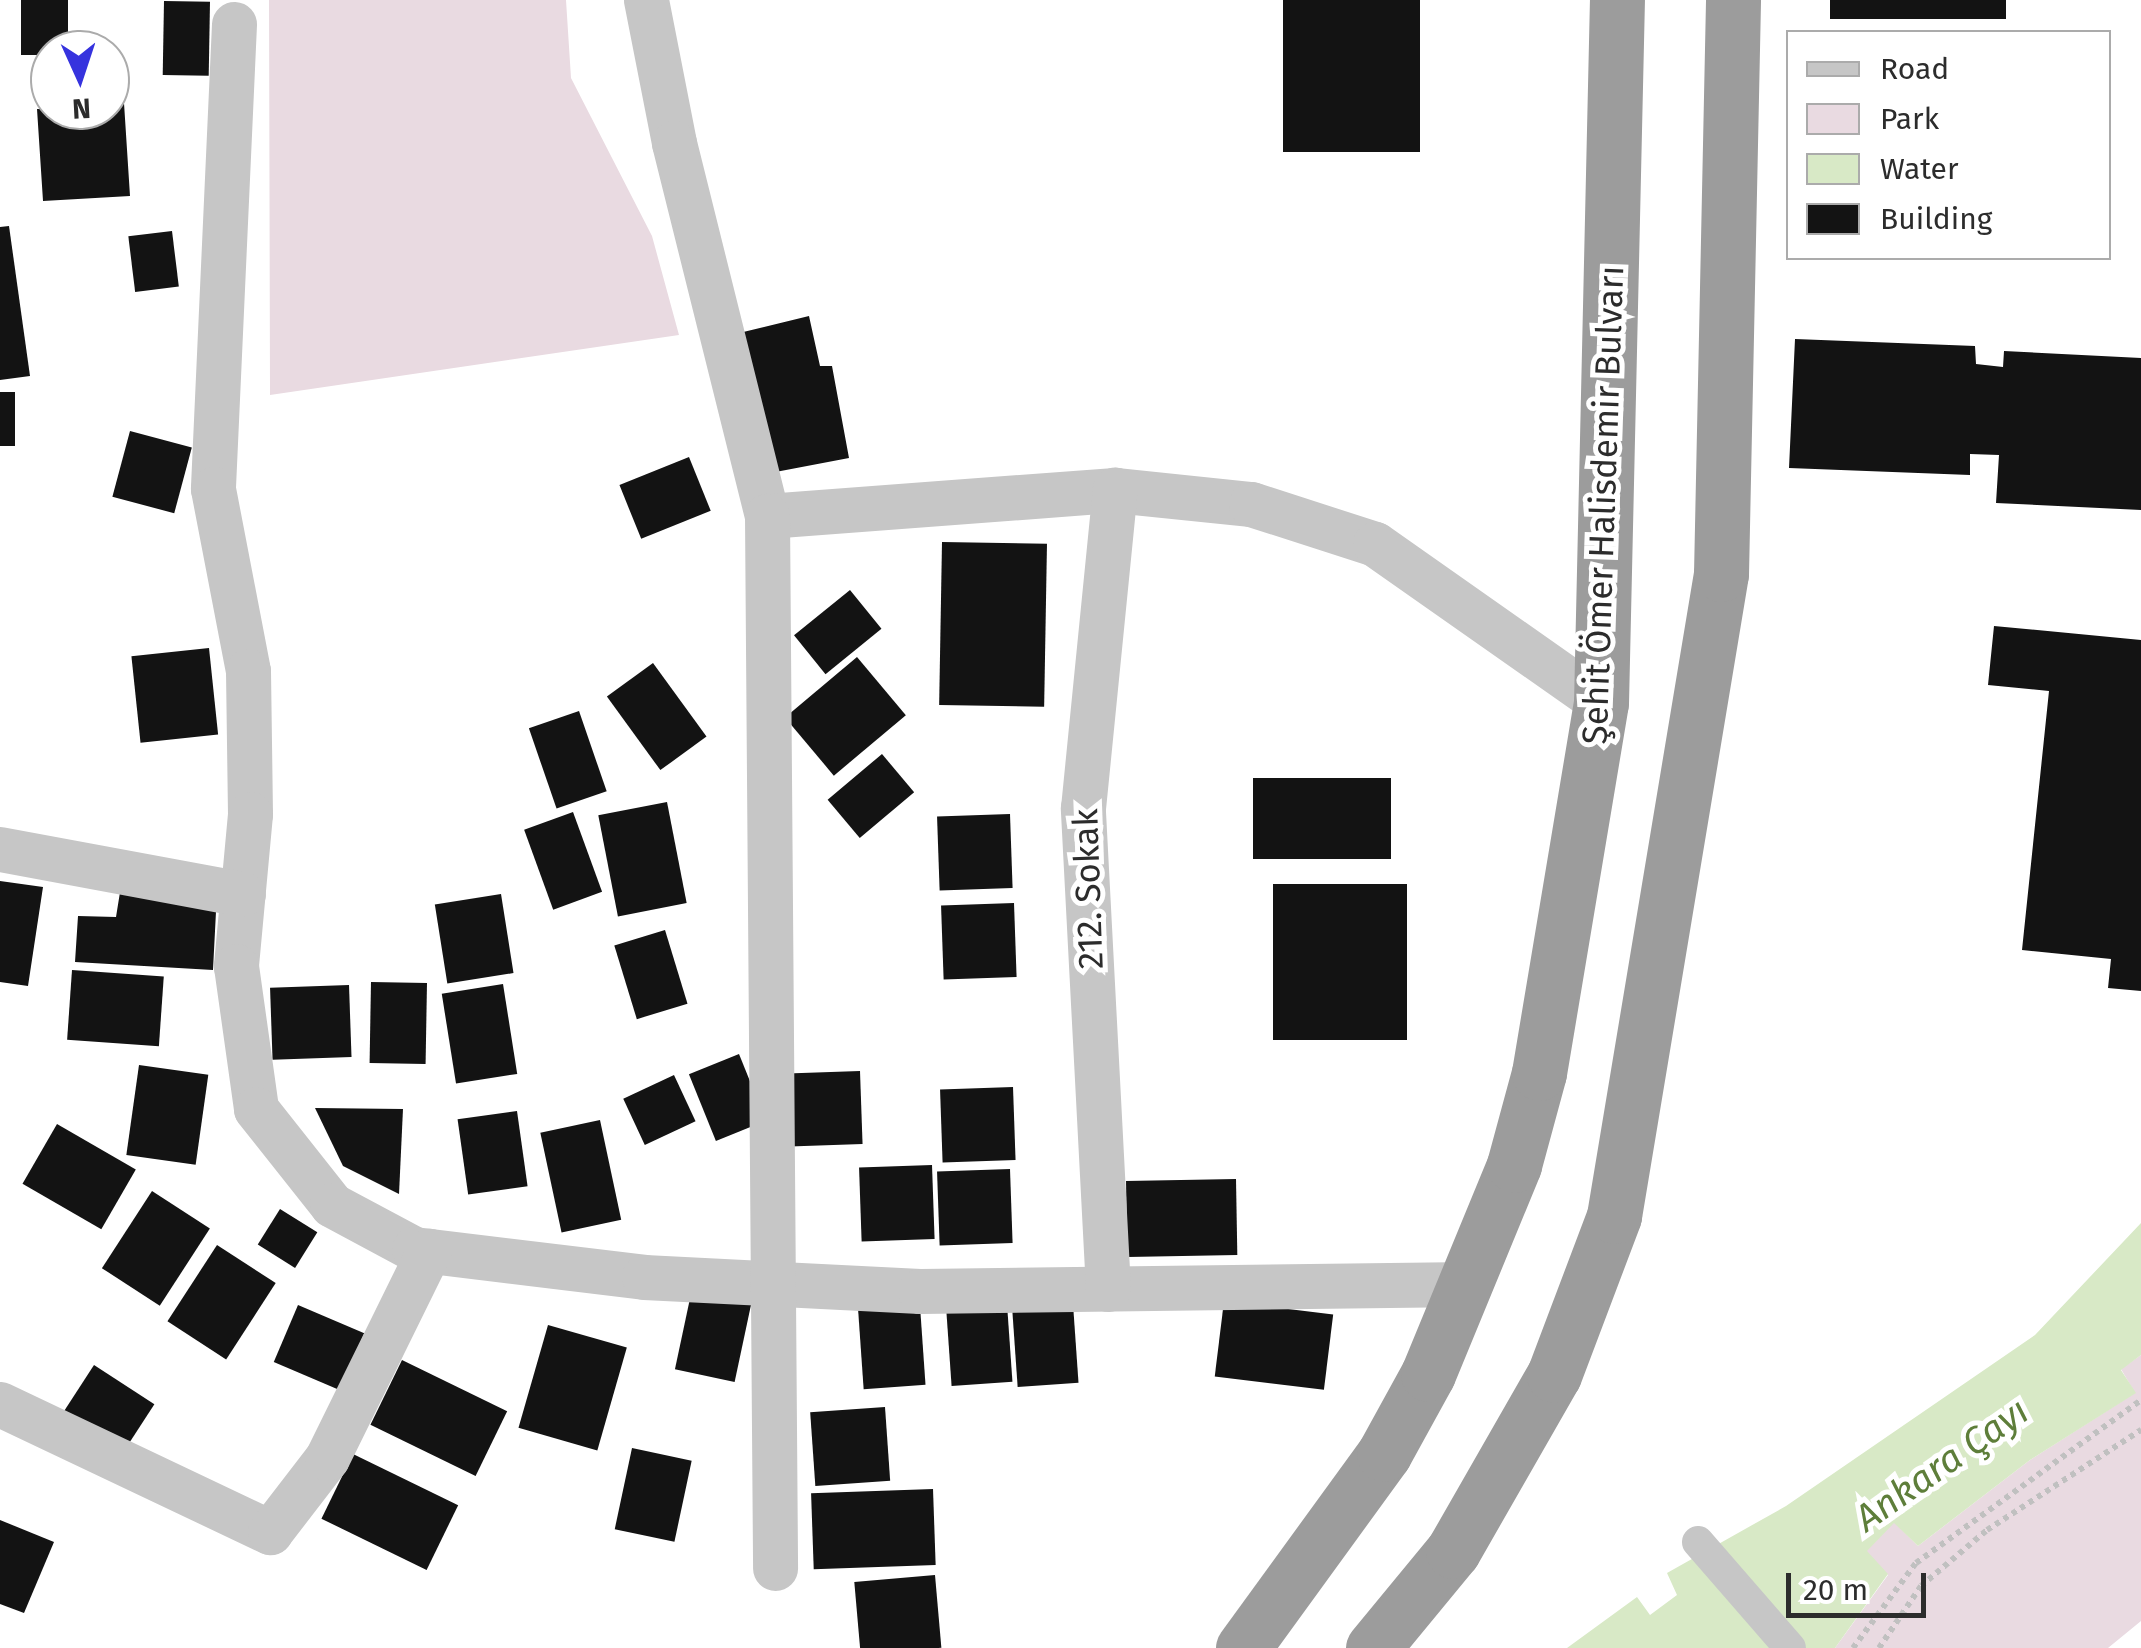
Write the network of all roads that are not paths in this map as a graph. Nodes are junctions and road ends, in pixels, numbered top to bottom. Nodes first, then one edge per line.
1 (646, 0) edge
2 (1617, 0) edge
3 (1733, 0) edge
4 (234, 24) dead end
5 (1114, 490) junction
6 (768, 516) junction
7 (1601, 704) junction
8 (0, 849) edge
9 (243, 894) junction
10 (429, 1251) junction
11 (769, 1284) junction
12 (1469, 1284) junction
13 (1108, 1289) junction
14 (0, 1404) edge
15 (1698, 1542) dead end
16 (775, 1568) dead end
17 (1243, 1648) edge
18 (1373, 1648) edge
19 (1790, 1648) edge

1 - 6 street
2 - 7 highway, Şehit Ömer Halisdemir Bulvarı
3 - 18 highway
4 - 9 street
5 - 6 street
5 - 7 street
5 - 13 street, 212. Sokak
6 - 11 street
7 - 12 highway, Şehit Ömer Halisdemir Bulvarı
8 - 9 street
9 - 10 street
10 - 11 street
10 - 14 street
11 - 13 street
11 - 16 street
12 - 13 street
12 - 17 highway, Şehit Ömer Halisdemir Bulvarı
15 - 19 street

